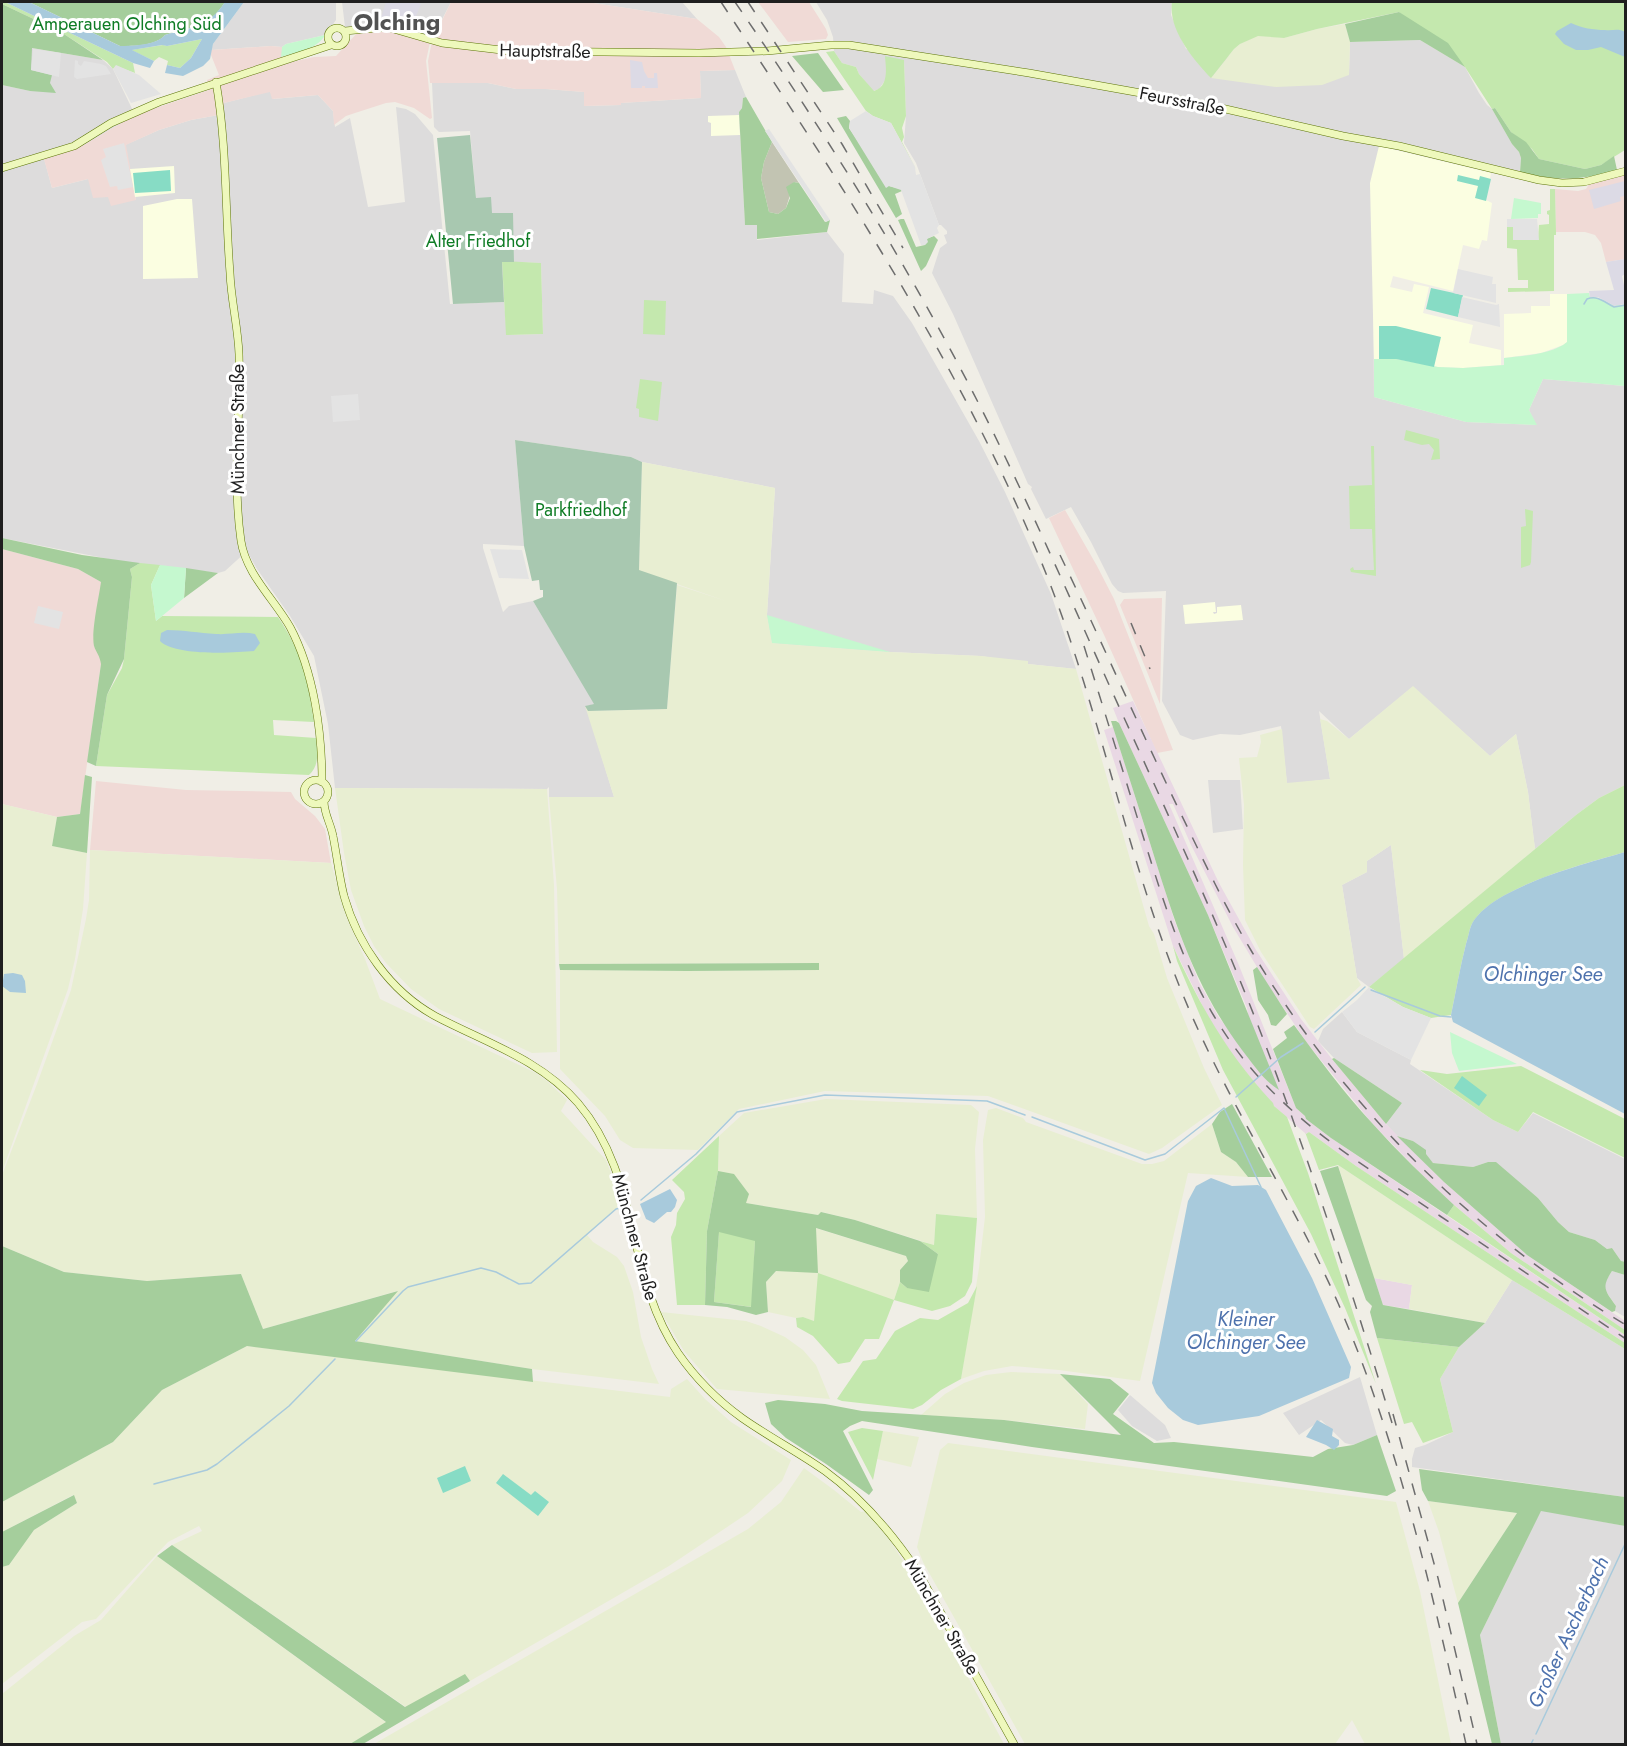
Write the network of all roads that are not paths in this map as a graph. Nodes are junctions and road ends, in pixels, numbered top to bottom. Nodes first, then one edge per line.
1 (346, 35) junction
2 (330, 41) junction
3 (732, 52) joint
4 (216, 82) junction
5 (2, 168) edge
6 (1626, 171) edge
7 (322, 759) junction
8 (313, 780) junction
9 (322, 782) junction
10 (320, 803) junction
11 (1014, 1744) edge

1 - 2 main road
1 - 2 main road
1 - 3 main road, Hauptstraße
2 - 4 main road
3 - 6 main road, Feursstraße
4 - 5 main road
4 - 7 main road, Münchner Straße
7 - 8 main road
7 - 9 main road, Münchner Straße
8 - 9 main road
8 - 10 main road
9 - 10 main road
10 - 11 main road, Münchner Straße

